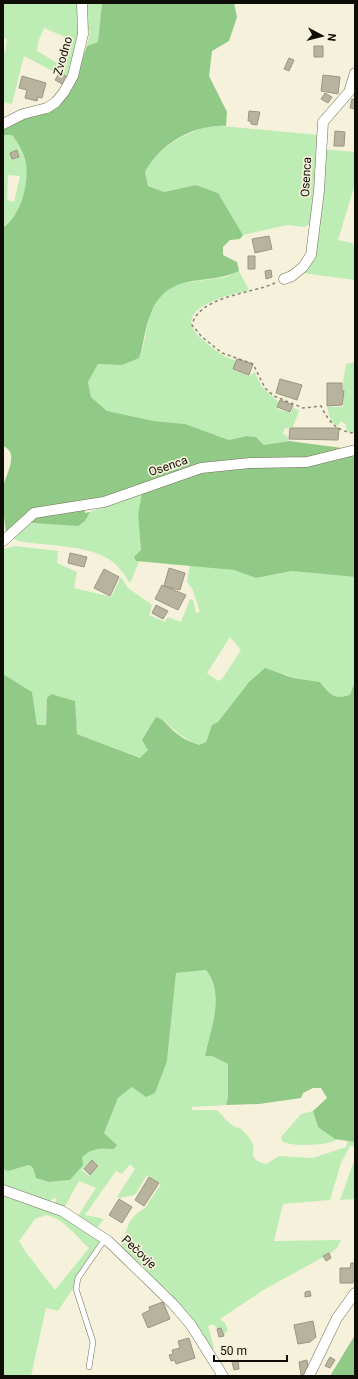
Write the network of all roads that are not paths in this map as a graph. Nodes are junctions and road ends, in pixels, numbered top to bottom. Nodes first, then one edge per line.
1 (82, 3) edge
2 (355, 73) edge
3 (3, 124) edge
4 (284, 279) road end
5 (355, 450) edge
6 (3, 542) edge
7 (3, 1190) edge
8 (105, 1239) junction
9 (355, 1293) edge
10 (89, 1367) dead end
11 (223, 1376) edge
12 (309, 1376) edge

1 - 3 street, Zvodno
2 - 4 street, Osenca
5 - 6 street, Osenca
7 - 8 street, Pečovje
8 - 10 lane
8 - 11 street, Pečovje
9 - 12 street

